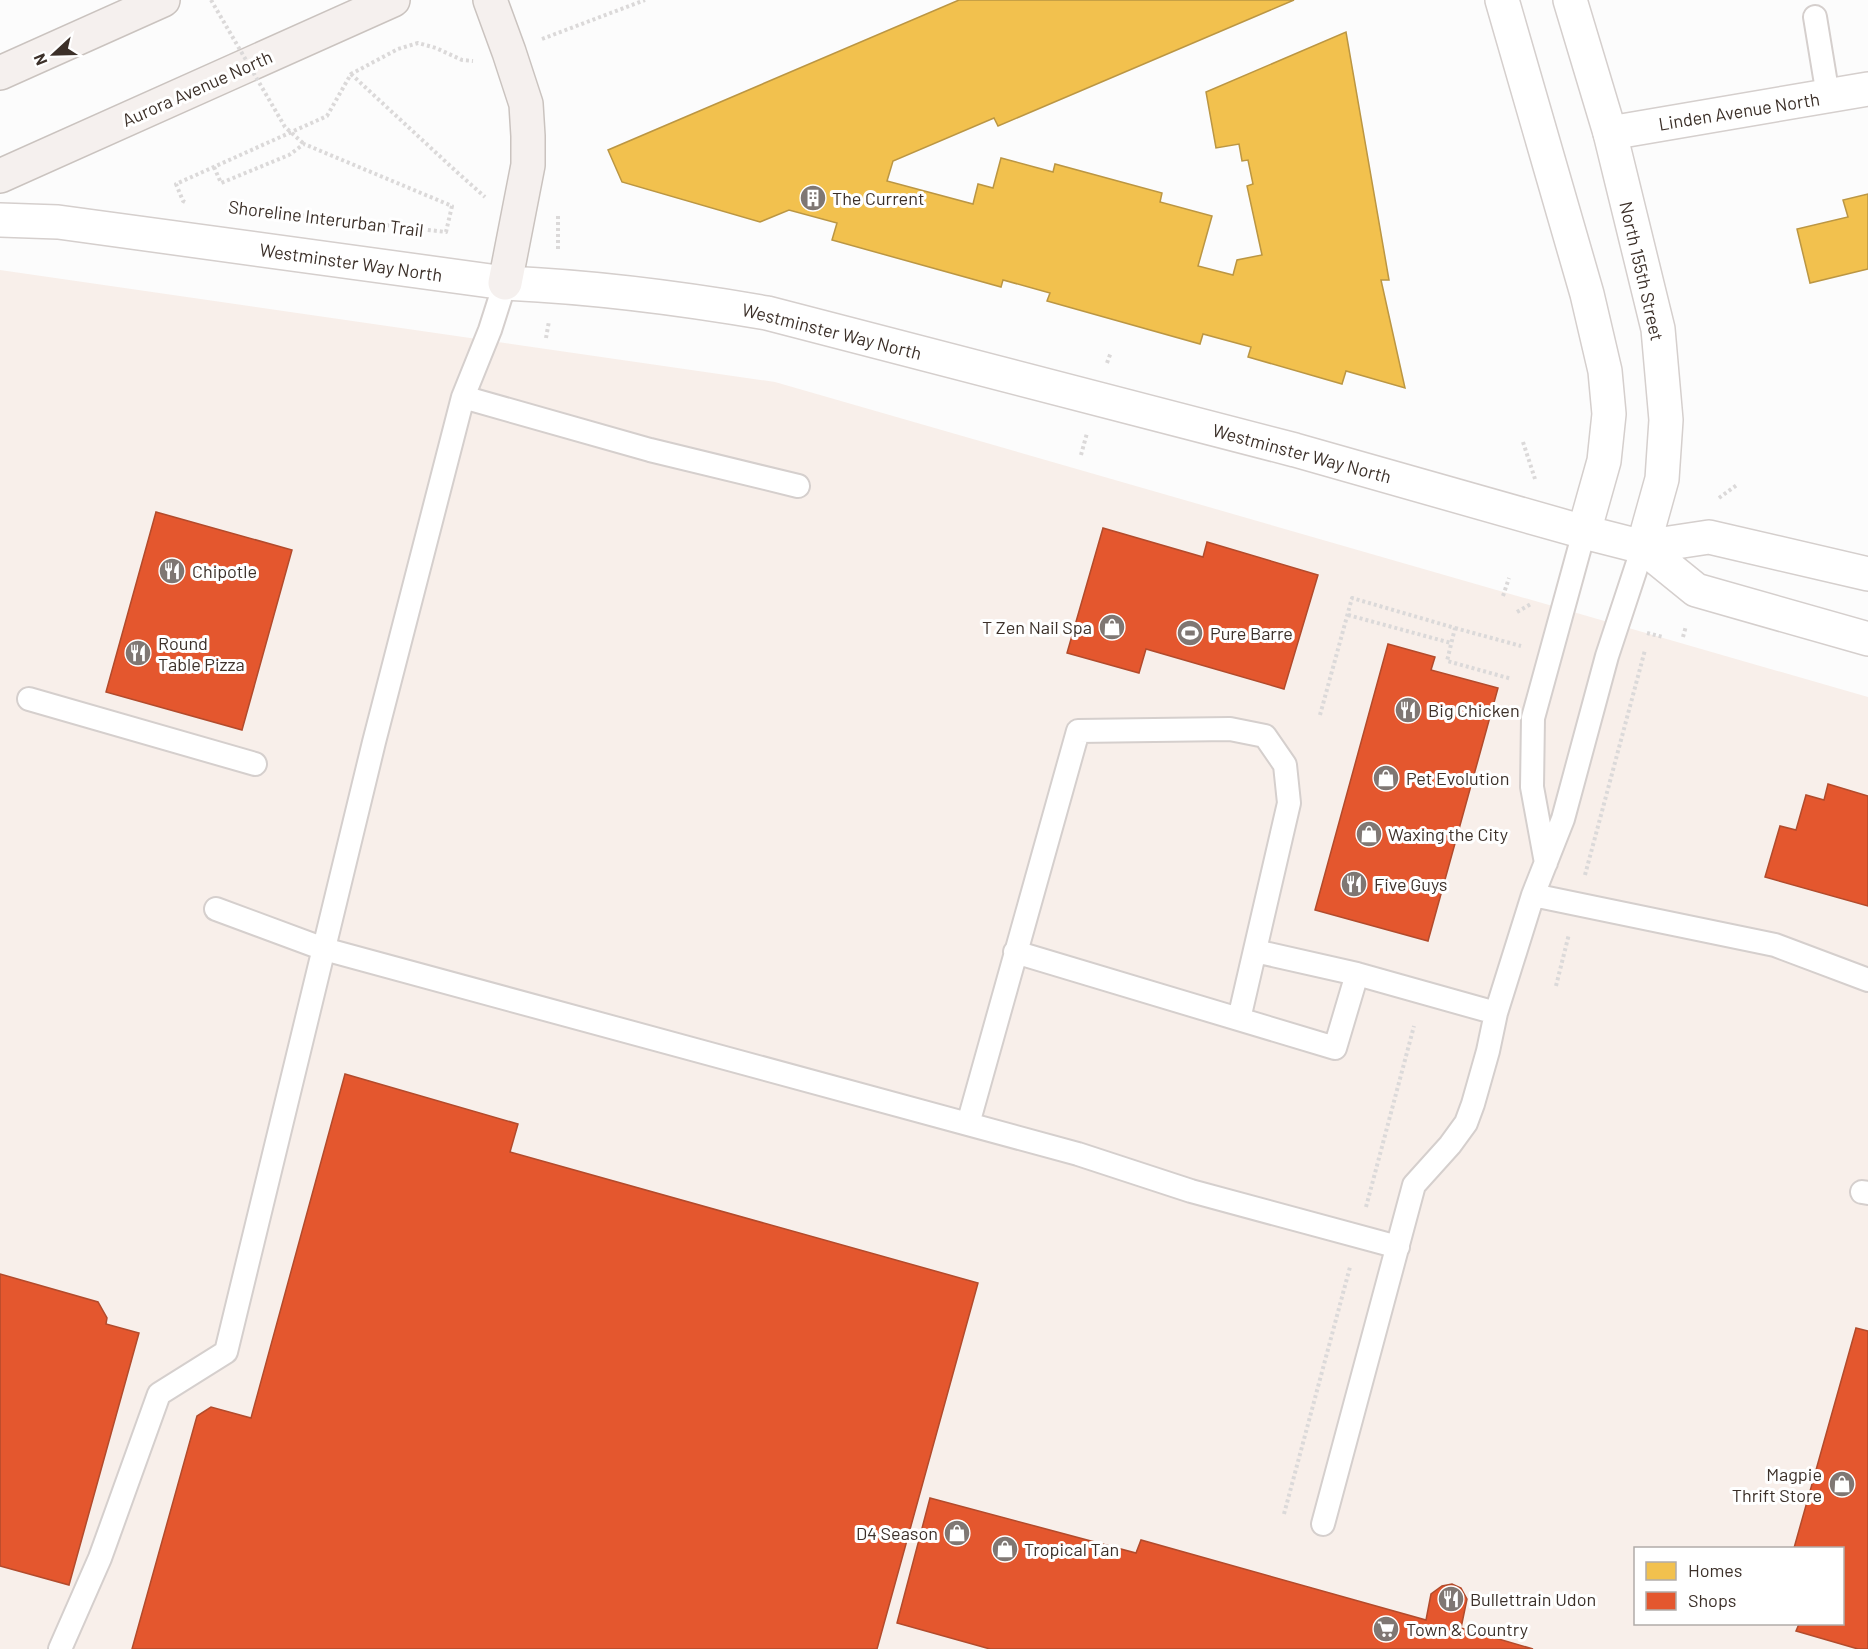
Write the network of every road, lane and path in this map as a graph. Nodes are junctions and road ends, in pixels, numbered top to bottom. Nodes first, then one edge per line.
1 (163, 0) edge
2 (211, 0) edge
3 (393, 0) edge
4 (490, 0) edge
5 (1502, 0) edge
6 (1570, 0) edge
7 (1815, 17) dead end
8 (436, 48) dead end
9 (0, 72) edge
10 (351, 74) junction
11 (1868, 89) edge
12 (1828, 96) junction
13 (1610, 133) junction
14 (304, 144) junction
15 (214, 167) junction
16 (0, 176) edge
17 (194, 203) dead end
18 (520, 208) junction
19 (274, 212) dead end
20 (0, 220) edge
21 (558, 261) dead end
22 (505, 283) junction
23 (550, 317) dead end
24 (546, 338) dead end
25 (463, 397) junction
26 (1089, 426) dead end
27 (1523, 442) dead end
28 (1081, 455) dead end
29 (1535, 479) dead end
30 (1737, 485) dead end
31 (798, 486) dead end
32 (1719, 498) dead end
33 (1584, 532) junction
34 (1643, 547) junction
35 (1868, 574) edge
36 (1509, 578) dead end
37 (1503, 596) dead end
38 (1534, 602) dead end
39 (1516, 612) dead end
40 (1348, 615) junction
41 (1689, 620) dead end
42 (1455, 628) junction
43 (1646, 632) dead end
44 (1683, 637) dead end
45 (1663, 638) dead end
46 (1868, 639) edge
47 (1452, 643) junction
48 (1523, 646) dead end
49 (1645, 650) dead end
50 (1512, 679) dead end
51 (29, 699) dead end
52 (1320, 715) dead end
53 (255, 764) dead end
54 (1546, 863) junction
55 (1533, 895) junction
56 (1577, 904) junction
57 (216, 909) dead end
58 (324, 949) junction
59 (1255, 951) junction
60 (1015, 952) junction
61 (1357, 974) junction
62 (1868, 980) edge
63 (1556, 986) dead end
64 (1496, 1013) junction
65 (1239, 1019) junction
66 (1414, 1026) dead end
67 (968, 1124) junction
68 (1358, 1236) junction
69 (1398, 1247) junction
70 (1284, 1514) dead end
71 (1323, 1524) dead end
72 (60, 1649) edge

1 - 9 highway
2 - 14 path, Shoreline Interurban Trail, bridge
3 - 16 highway, Aurora Avenue North
4 - 18 highway
5 - 33 street
6 - 13 street, North 155th Street
7 - 12 lane
8 - 10 path
10 - 15 path
10 - 18 path
11 - 12 street, Linden Avenue North
12 - 13 street, Linden Avenue North
13 - 34 street, North 155th Street
14 - 15 path
14 - 19 path, Shoreline Interurban Trail
15 - 17 path
18 - 21 path
18 - 22 highway
20 - 22 street, Westminster Way North
22 - 25 lane
22 - 33 street, Westminster Way North
23 - 24 path
25 - 31 lane
25 - 58 lane
26 - 28 path
27 - 29 path
30 - 32 path
33 - 34 street, Westminster Way North
33 - 54 lane
34 - 35 street, Westminster Way North
34 - 46 street, Westminster Way North
34 - 54 lane
36 - 37 path
38 - 39 path
40 - 42 path
40 - 47 path
40 - 52 path
41 - 44 path
42 - 47 path
42 - 48 path
43 - 45 path
47 - 50 path
49 - 56 path
51 - 53 lane
54 - 55 lane
55 - 56 lane
55 - 64 lane
56 - 62 lane
56 - 63 path
57 - 58 lane
58 - 67 lane
58 - 72 lane
59 - 60 lane
59 - 61 lane
59 - 65 lane
60 - 65 lane
60 - 67 lane
61 - 64 lane
61 - 65 lane
64 - 69 lane
66 - 68 path
67 - 68 lane
68 - 69 lane
68 - 70 path
69 - 71 lane

